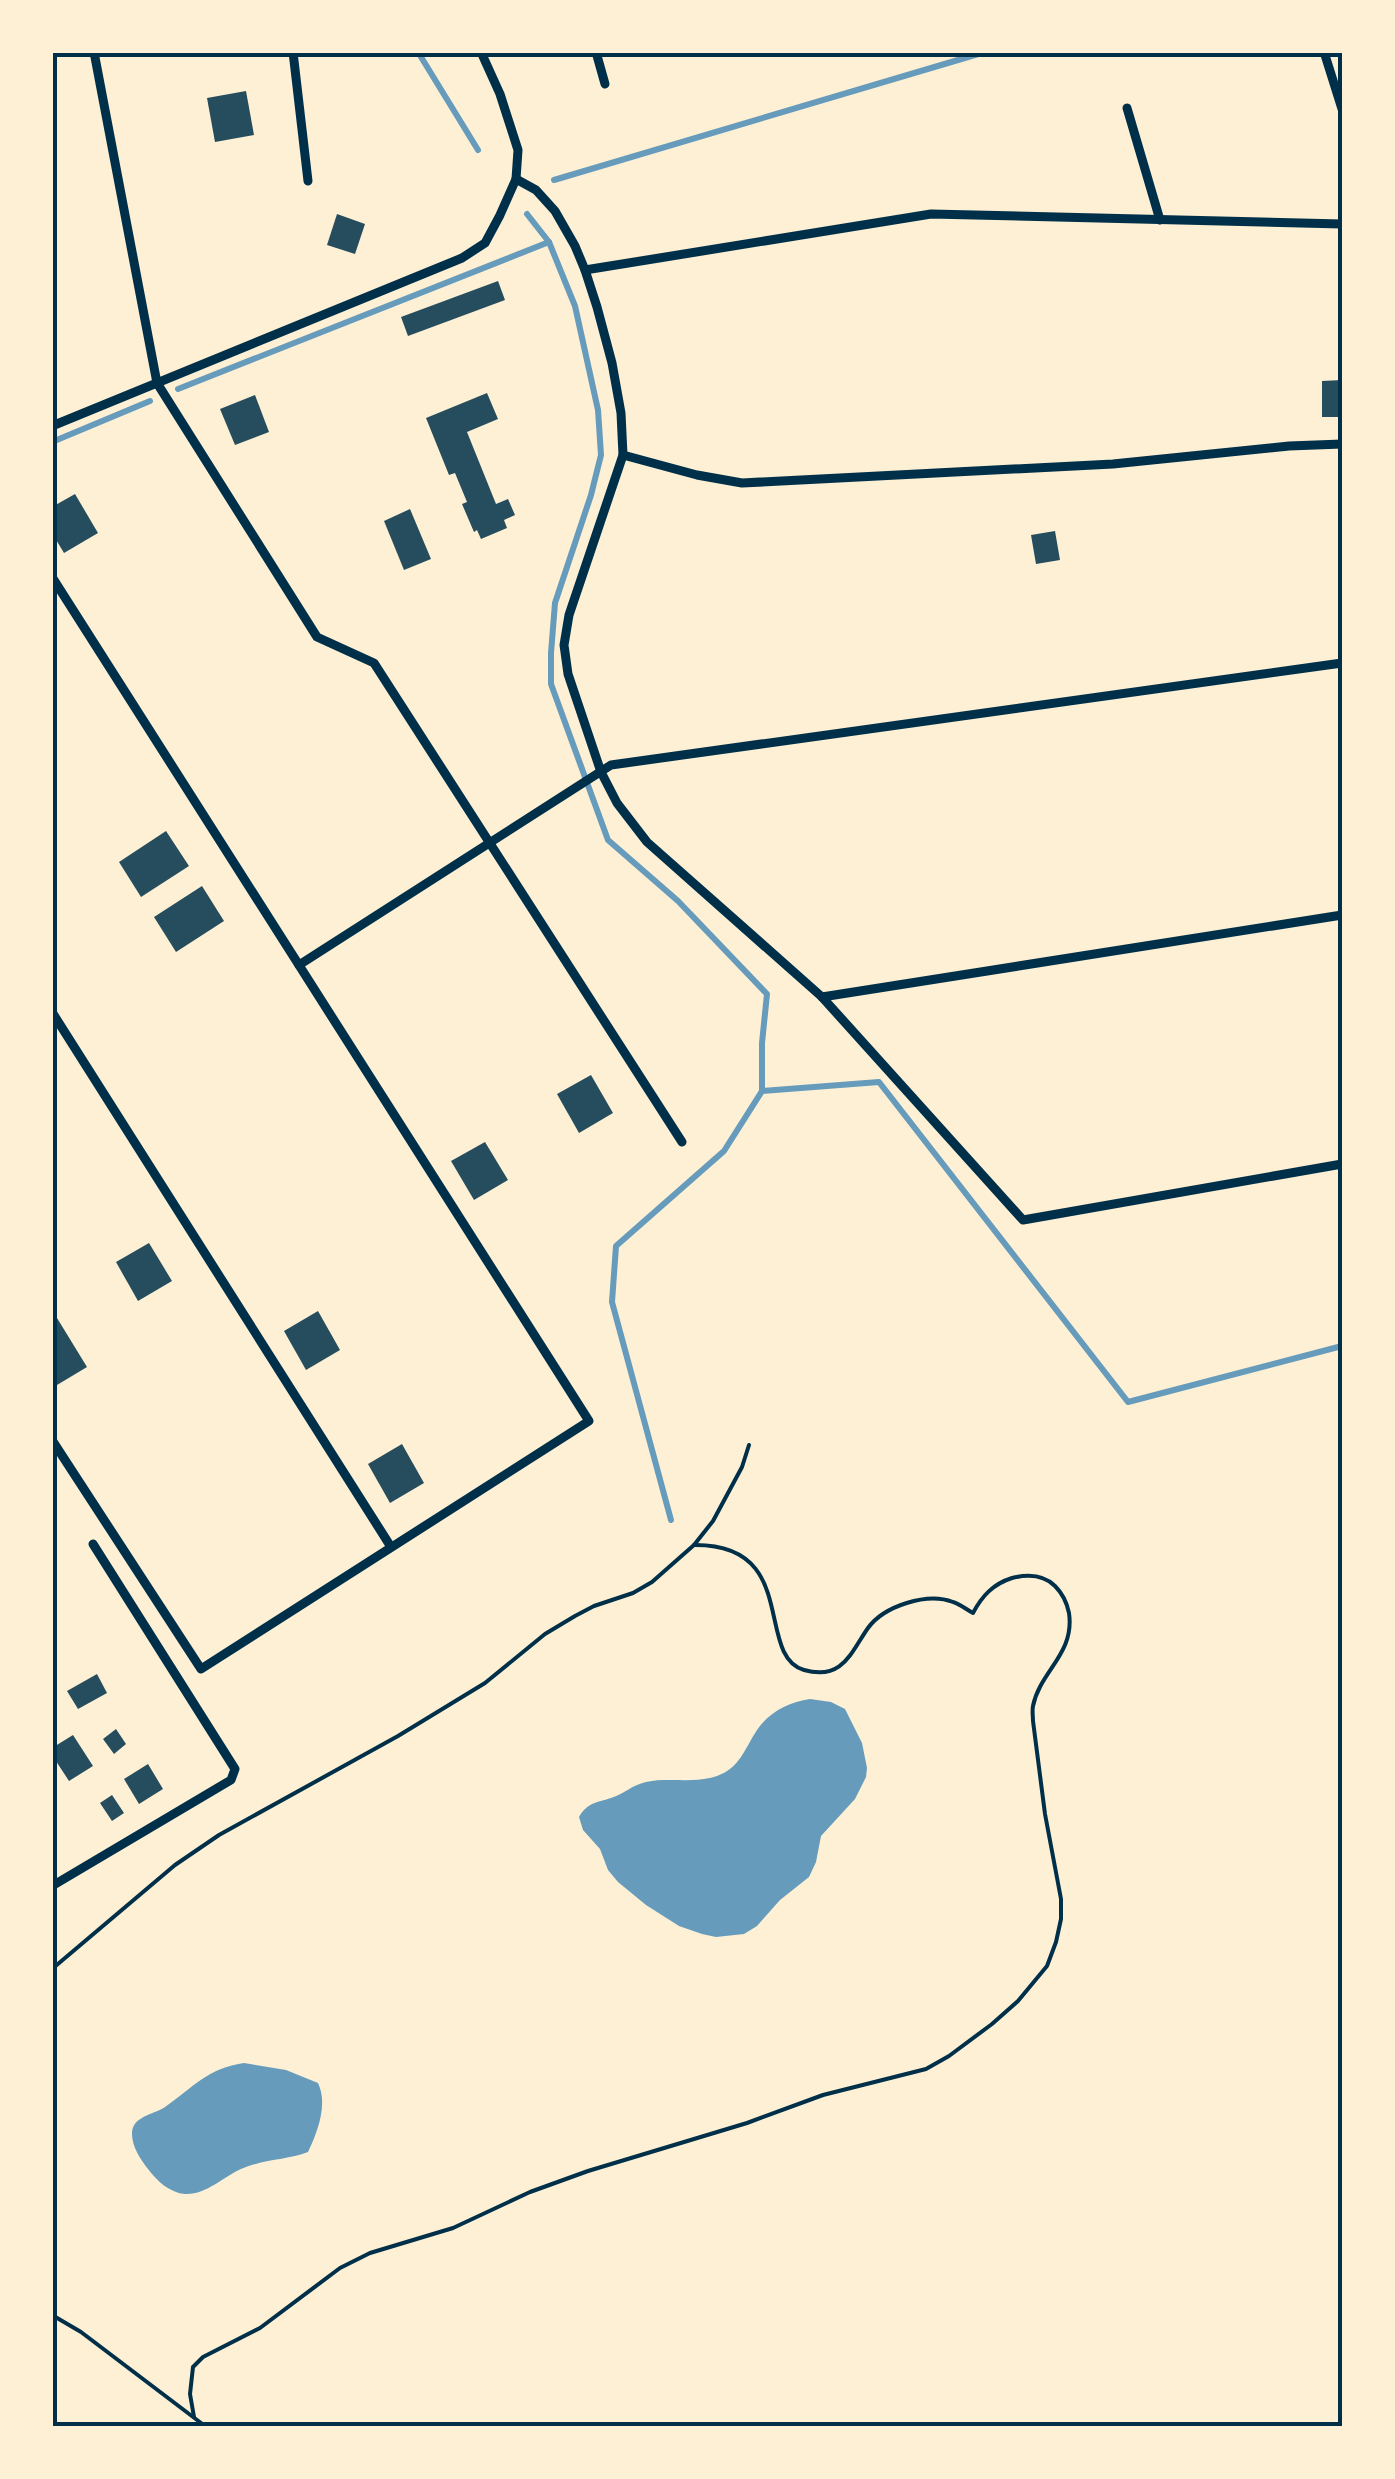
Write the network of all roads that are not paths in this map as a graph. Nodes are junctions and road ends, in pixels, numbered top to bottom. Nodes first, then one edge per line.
1 (94, 52) edge
2 (293, 52) edge
3 (481, 52) edge
4 (596, 52) edge
5 (1325, 56) dead end
6 (605, 84) dead end
7 (1128, 108) dead end
8 (1342, 109) edge
9 (516, 179) junction
10 (308, 181) dead end
11 (1160, 220) junction
12 (1342, 224) edge
13 (585, 270) junction
14 (157, 383) junction
15 (52, 426) edge
16 (1342, 444) edge
17 (622, 455) junction
18 (52, 577) edge
19 (1342, 663) edge
20 (601, 772) junction
21 (491, 842) junction
22 (1342, 915) edge
23 (299, 965) junction
24 (822, 996) junction
25 (52, 1012) edge
26 (682, 1142) dead end
27 (1342, 1164) edge
28 (52, 1440) edge
29 (93, 1544) dead end
30 (391, 1548) junction
31 (53, 1884) edge

1 - 14 street
2 - 10 street
3 - 9 street
4 - 6 street
5 - 8 street
7 - 11 street
9 - 13 street
9 - 14 street
11 - 12 street
11 - 13 street
13 - 17 street
14 - 15 street
14 - 21 street
16 - 17 street
17 - 20 street
18 - 23 street
19 - 20 street
20 - 21 street
20 - 24 street
21 - 23 street
21 - 26 street
22 - 24 street
23 - 30 street
24 - 27 street
25 - 30 street
28 - 30 street
29 - 31 street

